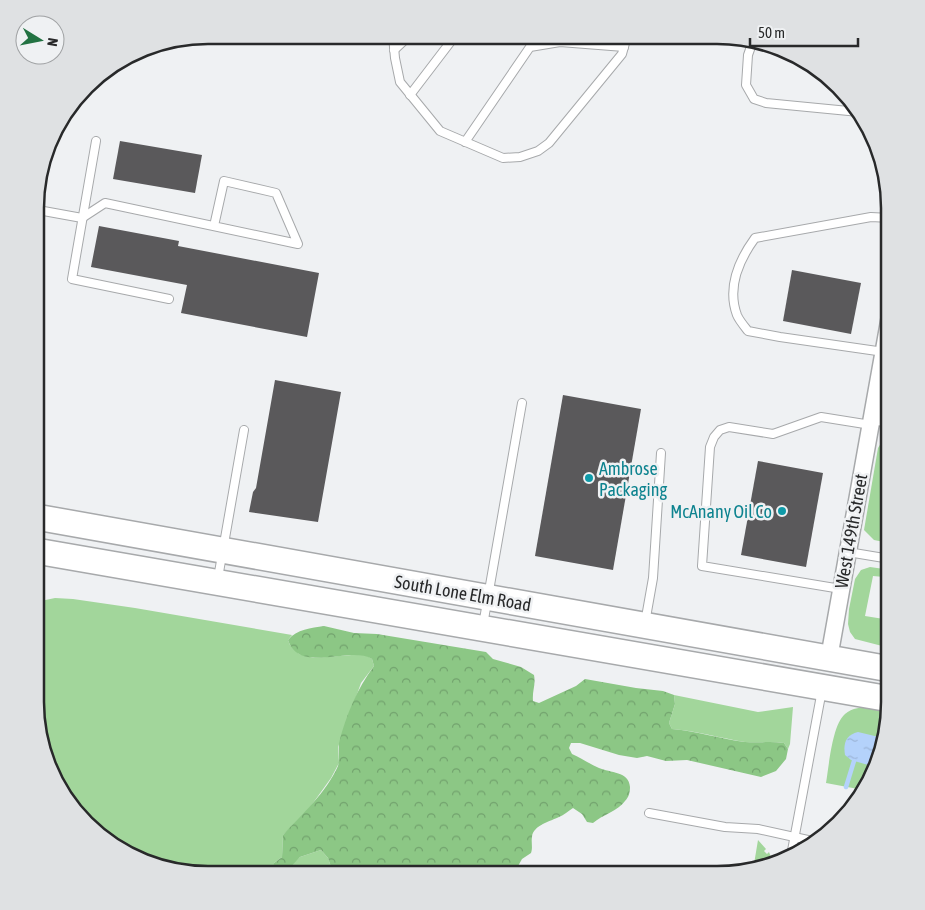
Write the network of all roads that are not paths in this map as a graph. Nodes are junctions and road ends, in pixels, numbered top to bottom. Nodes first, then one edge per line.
1 (394, 44) edge
2 (400, 44) edge
3 (449, 44) edge
4 (548, 44) edge
5 (586, 44) edge
6 (625, 44) edge
7 (624, 47) junction
8 (751, 47) edge
9 (394, 50) junction
10 (410, 95) junction
11 (849, 111) edge
12 (96, 140) dead end
13 (465, 142) junction
14 (44, 211) edge
15 (82, 218) junction
16 (881, 218) edge
17 (214, 226) junction
18 (169, 299) dead end
19 (881, 352) edge
20 (881, 368) edge
21 (522, 403) dead end
22 (871, 423) junction
23 (881, 423) edge
24 (244, 430) dead end
25 (661, 453) dead end
26 (44, 518) edge
27 (224, 549) junction
28 (848, 552) junction
29 (44, 553) edge
30 (881, 558) edge
31 (218, 582) junction
32 (841, 589) junction
33 (488, 597) junction
34 (644, 625) junction
35 (482, 630) junction
36 (828, 658) junction
37 (881, 667) edge
38 (822, 688) junction
39 (881, 698) edge
40 (649, 813) dead end
41 (794, 838) junction
42 (805, 840) edge
43 (792, 847) edge

1 - 9 lane
2 - 9 lane
3 - 10 lane
4 - 13 lane
5 - 7 lane
6 - 7 lane
7 - 13 lane
8 - 11 lane
9 - 10 lane
10 - 13 lane
12 - 15 lane
14 - 15 lane
15 - 17 lane
15 - 18 lane
16 - 19 lane
17 - 17 lane
20 - 22 street, West 149th Street
21 - 33 lane
22 - 23 lane
22 - 28 street, West 149th Street
22 - 32 lane
24 - 27 lane
25 - 34 lane
26 - 27 main road, South Lone Elm Road
27 - 31 lane
27 - 33 main road, South Lone Elm Road
28 - 30 lane
28 - 32 street, West 149th Street
29 - 31 main road, South Lone Elm Road
31 - 35 main road, South Lone Elm Road
32 - 36 street, West 149th Street
33 - 34 main road, South Lone Elm Road
33 - 35 lane
34 - 36 main road, South Lone Elm Road
35 - 38 main road, South Lone Elm Road
36 - 37 main road, South Lone Elm Road
38 - 39 main road, South Lone Elm Road
38 - 41 lane
40 - 41 lane
41 - 42 lane
41 - 43 lane

